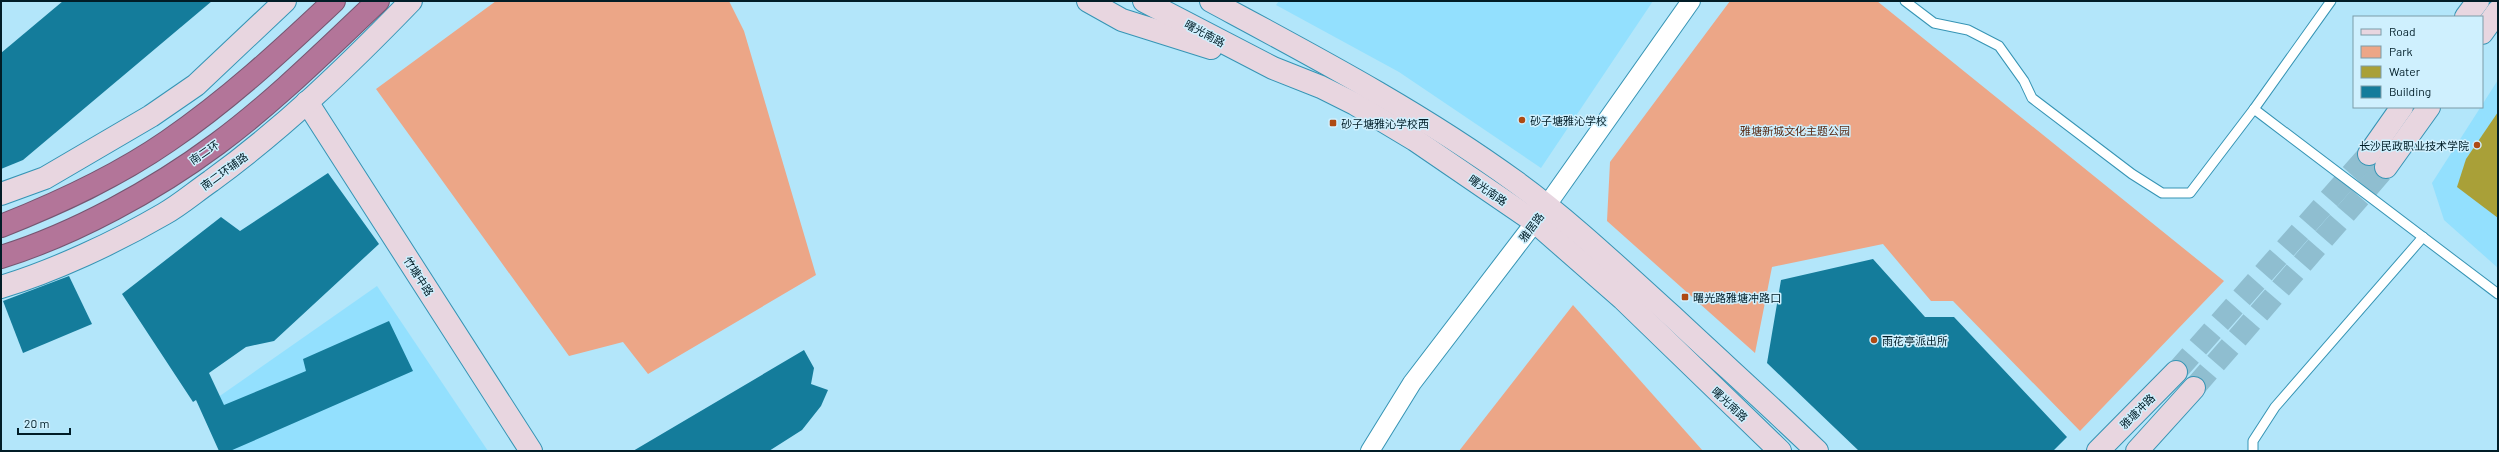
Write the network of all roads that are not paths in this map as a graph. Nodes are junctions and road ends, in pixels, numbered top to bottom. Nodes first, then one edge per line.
1 (285, 1) edge
2 (334, 1) edge
3 (378, 1) edge
4 (411, 1) edge
5 (1088, 1) edge
6 (1144, 1) edge
7 (1211, 1) edge
8 (1232, 1) edge
9 (1691, 1) edge
10 (1905, 1) edge
11 (2331, 1) edge
12 (2478, 1) edge
13 (2498, 11) edge
14 (2467, 16) edge
15 (2483, 32) edge
16 (1289, 43) junction
17 (1273, 68) junction
18 (307, 102) junction
19 (2401, 108) edge
20 (2428, 108) edge
21 (2254, 109) junction
22 (2368, 154) tunnel mouth
23 (2386, 167) tunnel mouth
24 (1, 194) edge
25 (1541, 214) junction
26 (1, 226) edge
27 (2423, 237) junction
28 (1, 257) edge
29 (1, 287) edge
30 (2498, 294) edge
31 (2176, 372) tunnel mouth
32 (2194, 388) tunnel mouth
33 (531, 451) edge
34 (1370, 451) edge
35 (1780, 451) edge
36 (1817, 451) edge
37 (2098, 451) edge
38 (2137, 451) edge
39 (2254, 451) edge

1 - 24 main road
2 - 26 highway
3 - 28 highway, 南二环
4 - 18 main road, 南二环辅路
5 - 17 main road
6 - 17 main road, 曙光南路
7 - 16 main road, 曙光南路
8 - 16 main road
9 - 25 street, 雅居路
10 - 21 lane
11 - 21 lane
12 - 14 main road
13 - 15 main road
16 - 25 main road, 曙光南路
17 - 25 main road, 曙光南路
18 - 29 main road, 南二环辅路
18 - 33 main road, 竹塘中路
19 - 22 main road
20 - 23 main road
21 - 27 lane
25 - 34 street, 雅居路
25 - 35 main road, 曙光南路
25 - 36 main road, 曙光南路
27 - 30 lane
27 - 39 lane
31 - 37 main road, 雅塘冲路
32 - 38 main road

